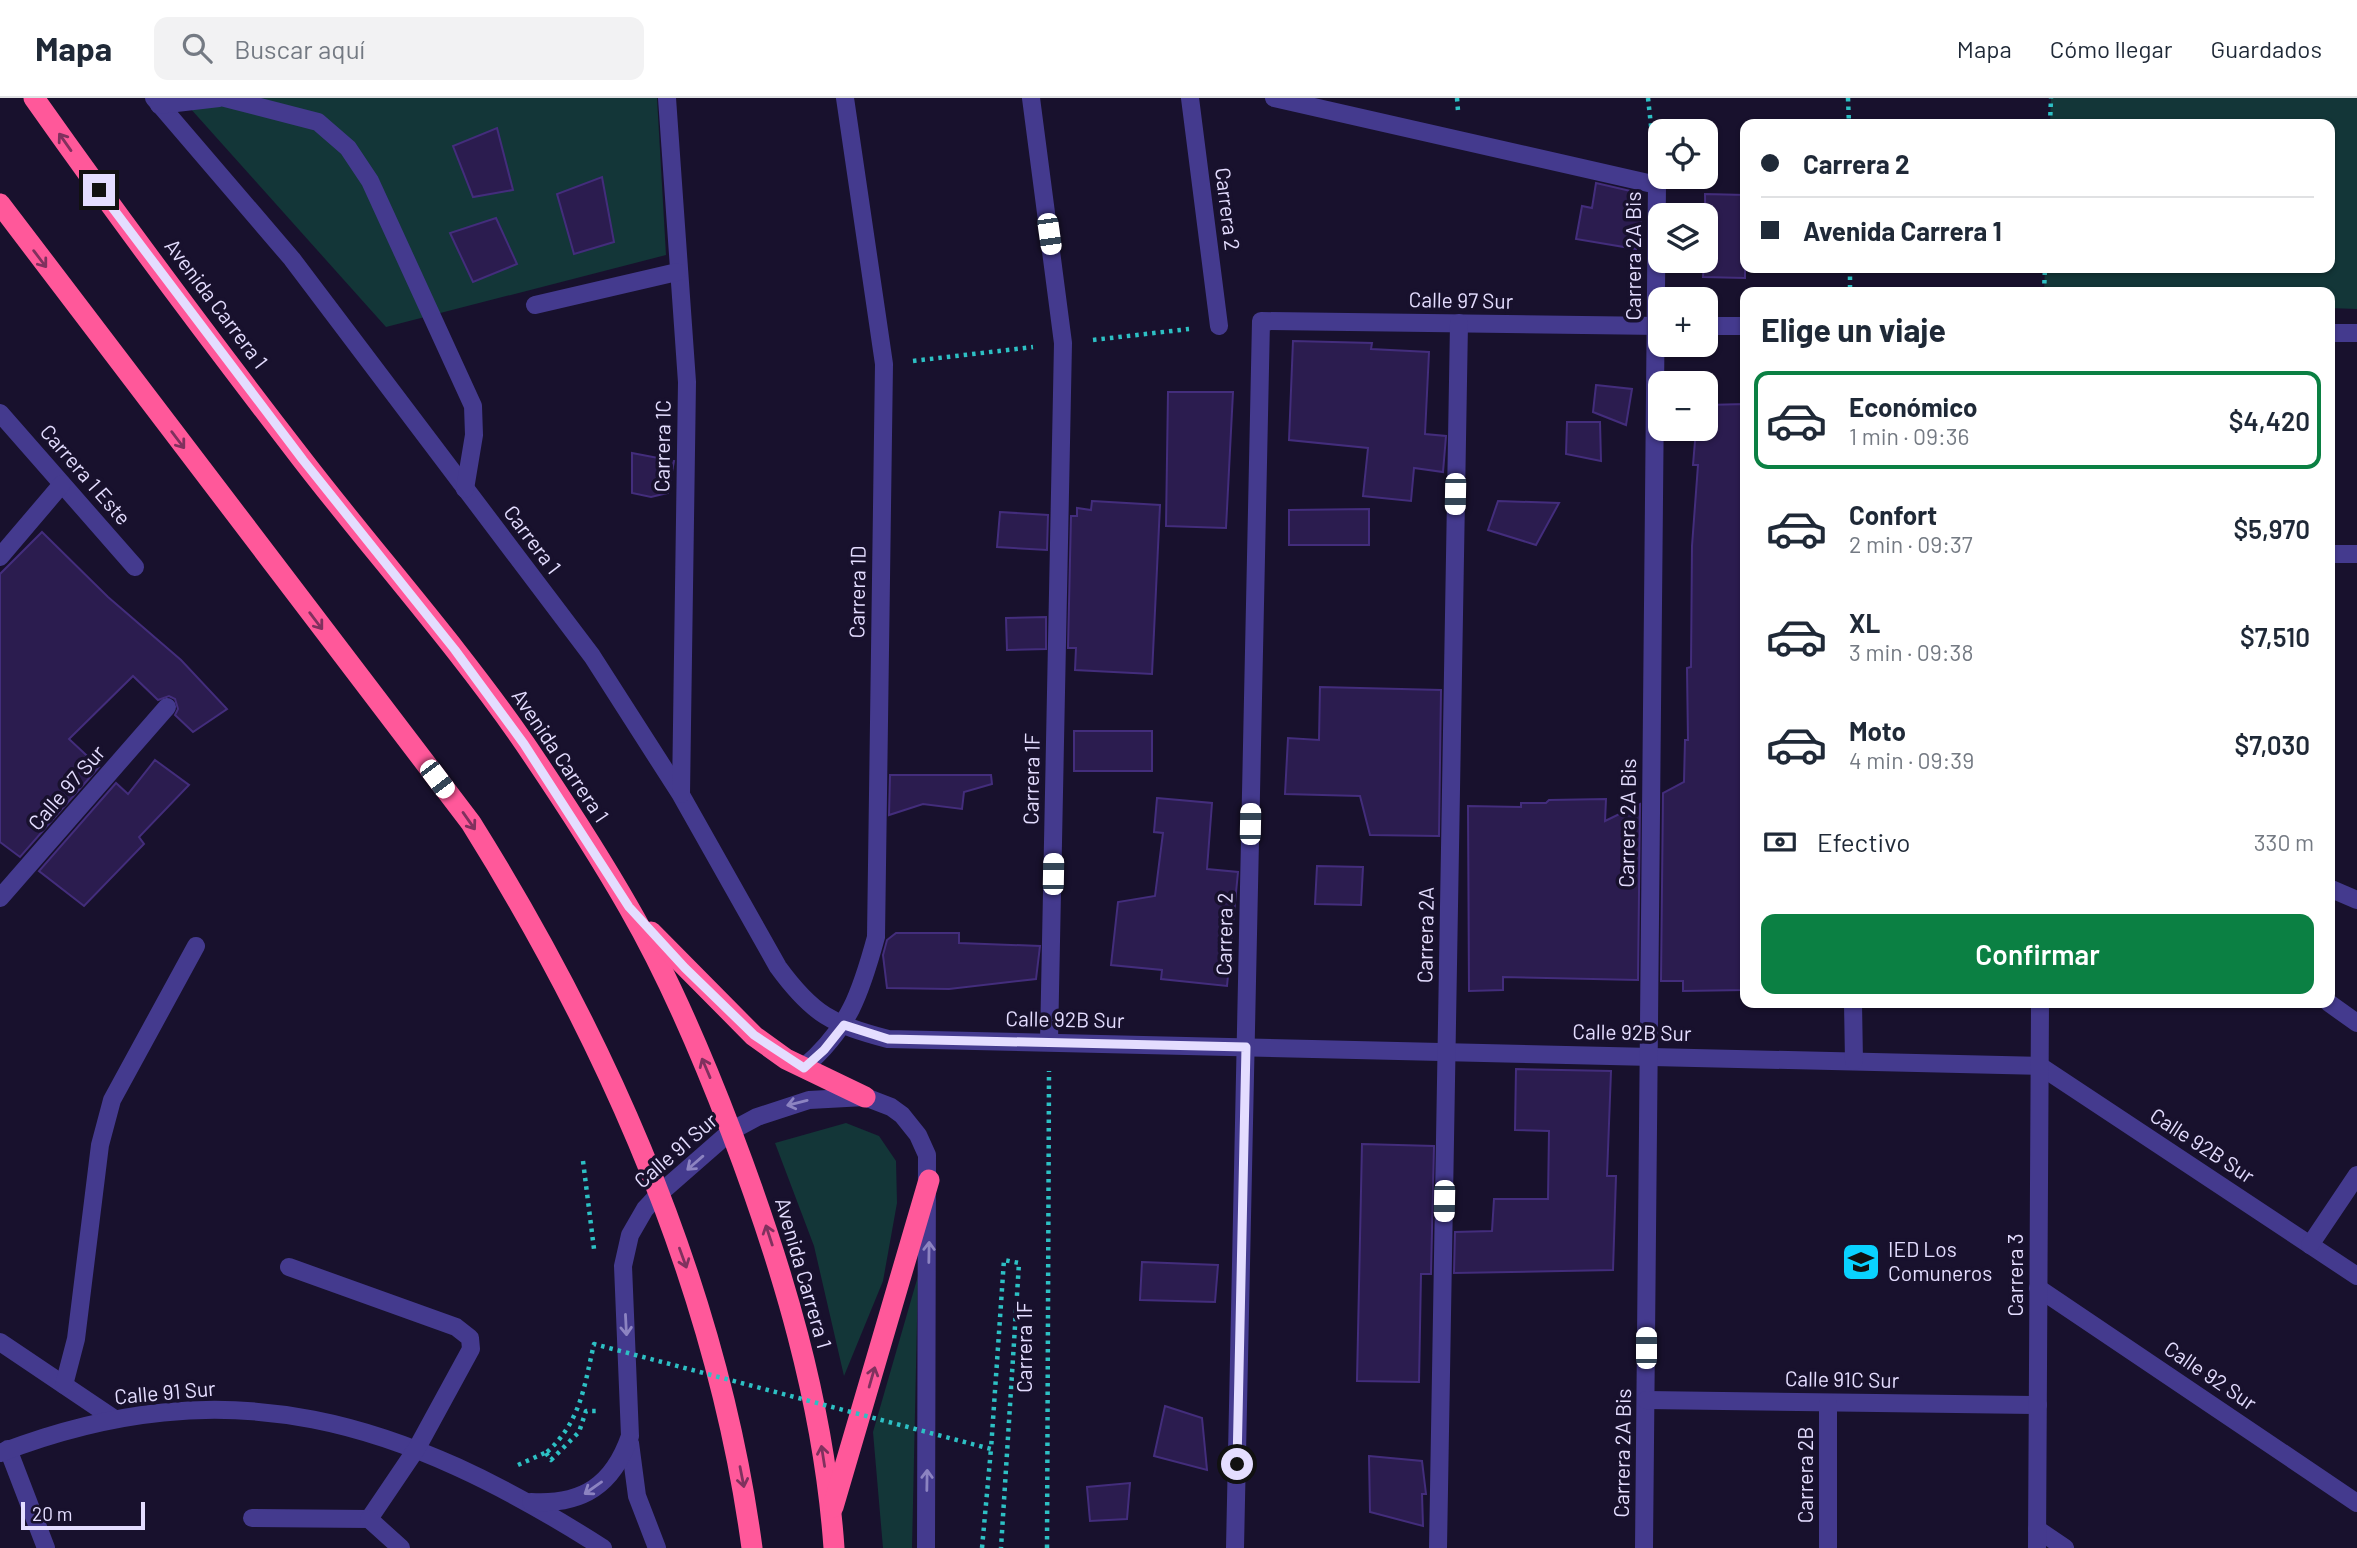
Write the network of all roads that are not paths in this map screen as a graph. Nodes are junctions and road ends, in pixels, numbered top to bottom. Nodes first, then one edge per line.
1 (34, 98) edge
2 (219, 98) edge
3 (225, 98) edge
4 (667, 98) edge
5 (845, 98) edge
6 (1031, 98) edge
7 (1189, 98) edge
8 (1273, 98) edge
9 (156, 102) edge
10 (0, 204) edge
11 (677, 272) junction
12 (1658, 287) edge
13 (535, 305) dead end
14 (1261, 321) joint
15 (1458, 323) junction
16 (1219, 326) dead end
17 (1648, 326) edge
18 (1718, 326) edge
19 (1740, 327) edge
20 (2335, 333) edge
21 (2357, 333) edge
22 (1658, 357) edge
23 (0, 413) edge
24 (62, 484) junction
25 (465, 489) junction
26 (2335, 554) edge
27 (2357, 554) edge
28 (0, 557) edge
29 (135, 568) dead end
30 (167, 707) dead end
31 (681, 794) junction
32 (2335, 891) edge
33 (0, 898) edge
34 (2357, 900) edge
35 (629, 907) junction
36 (196, 946) dead end
37 (2335, 1007) edge
38 (1853, 1008) edge
39 (2040, 1008) edge
40 (2357, 1023) edge
41 (844, 1025) junction
42 (1049, 1042) junction
43 (1246, 1047) junction
44 (1446, 1052) junction
45 (1649, 1056) junction
46 (1854, 1061) junction
47 (2040, 1066) junction
48 (804, 1068) junction
49 (865, 1097) junction
50 (731, 1131) junction
51 (2357, 1175) edge
52 (929, 1180) junction
53 (659, 1194) junction
54 (2311, 1245) junction
55 (289, 1267) dead end
56 (2357, 1276) edge
57 (2038, 1288) junction
58 (0, 1342) edge
59 (64, 1385) junction
60 (1646, 1400) junction
61 (1828, 1403) junction
62 (2038, 1405) junction
63 (113, 1419) junction
64 (630, 1436) junction
65 (417, 1448) junction
66 (4, 1451) edge
67 (531, 1502) junction
68 (2357, 1503) edge
69 (832, 1513) junction
70 (252, 1518) dead end
71 (369, 1520) junction
72 (2037, 1529) junction
73 (46, 1548) edge
74 (401, 1548) edge
75 (603, 1548) edge
76 (657, 1548) edge
77 (752, 1548) edge
78 (834, 1548) edge
79 (926, 1548) edge
80 (1235, 1548) edge
81 (1438, 1548) edge
82 (1644, 1548) edge
83 (1828, 1548) edge
84 (2037, 1548) edge
85 (2066, 1548) edge

35 -> 1 highway, Avenida Carrera 1
2 - 9 street
3 - 25 street
4 - 11 street, Carrera 1C
5 - 41 street, Carrera 1D
6 - 42 street, Carrera 1F
7 - 16 street, Carrera 2
8 - 12 street, Carrera 2A Bis
9 - 25 street, Carrera 1
10 -> 53 highway
11 - 13 street
11 - 31 street, Carrera 1C
14 - 15 street, Calle 97 Sur
14 - 43 street, Carrera 2
15 - 17 street, Calle 97 Sur
15 - 44 street, Carrera 2A
18 - 19 street
20 - 21 street
22 - 45 street, Carrera 2A Bis
23 - 24 street, Carrera 1 Este
24 - 28 street
24 - 29 street, Carrera 1 Este
25 - 31 street, Carrera 1
26 - 27 street
30 - 33 street, Calle 97 Sur
31 - 41 street, Carrera 1
32 - 34 street
35 - 48 highway
50 -> 35 highway, Avenida Carrera 1
36 - 59 street
37 - 40 street
38 - 46 street
39 - 47 street, Carrera 3
41 - 42 street, Calle 92B Sur
41 - 48 street, Carrera 1D
42 - 43 street, Calle 92B Sur
43 - 44 street, Calle 92B Sur
43 - 80 street, Carrera 2
44 - 45 street, Calle 92B Sur
44 - 81 street, Carrera 2A
45 - 46 street, Calle 92B Sur
45 - 60 street, Carrera 2A Bis
46 - 47 street, Calle 92B Sur
47 - 54 street, Calle 92B Sur
47 - 57 street, Carrera 3
48 - 49 highway
49 -> 50 street, Calle 91 Sur
49 - 52 street, Calle 91 Sur
50 -> 53 street, Calle 91 Sur
69 -> 50 highway, Avenida Carrera 1
51 - 54 street
69 -> 52 highway
79 -> 52 street, Calle 91 Sur
53 -> 64 street, Calle 91 Sur
53 -> 77 highway
54 - 56 street, Calle 92B Sur
55 - 65 street
57 - 62 street, Carrera 3
57 - 68 street, Calle 92 Sur
58 - 59 street
59 - 63 street
60 - 61 street, Calle 91C Sur
60 - 82 street, Carrera 2A Bis
61 - 62 street, Calle 91C Sur
61 - 83 street, Carrera 2B
62 - 72 street, Carrera 3
63 - 65 street, Calle 91 Sur
63 - 66 street, Calle 91 Sur
64 -> 67 street, Calle 91 Sur
64 - 76 street
65 - 67 street, Calle 91 Sur
65 - 71 street
66 - 73 street
67 - 75 street, Calle 91 Sur
69 - 78 highway, Avenida Carrera 1
70 - 71 street
71 - 74 street
72 - 84 street, Carrera 3
72 - 85 street

